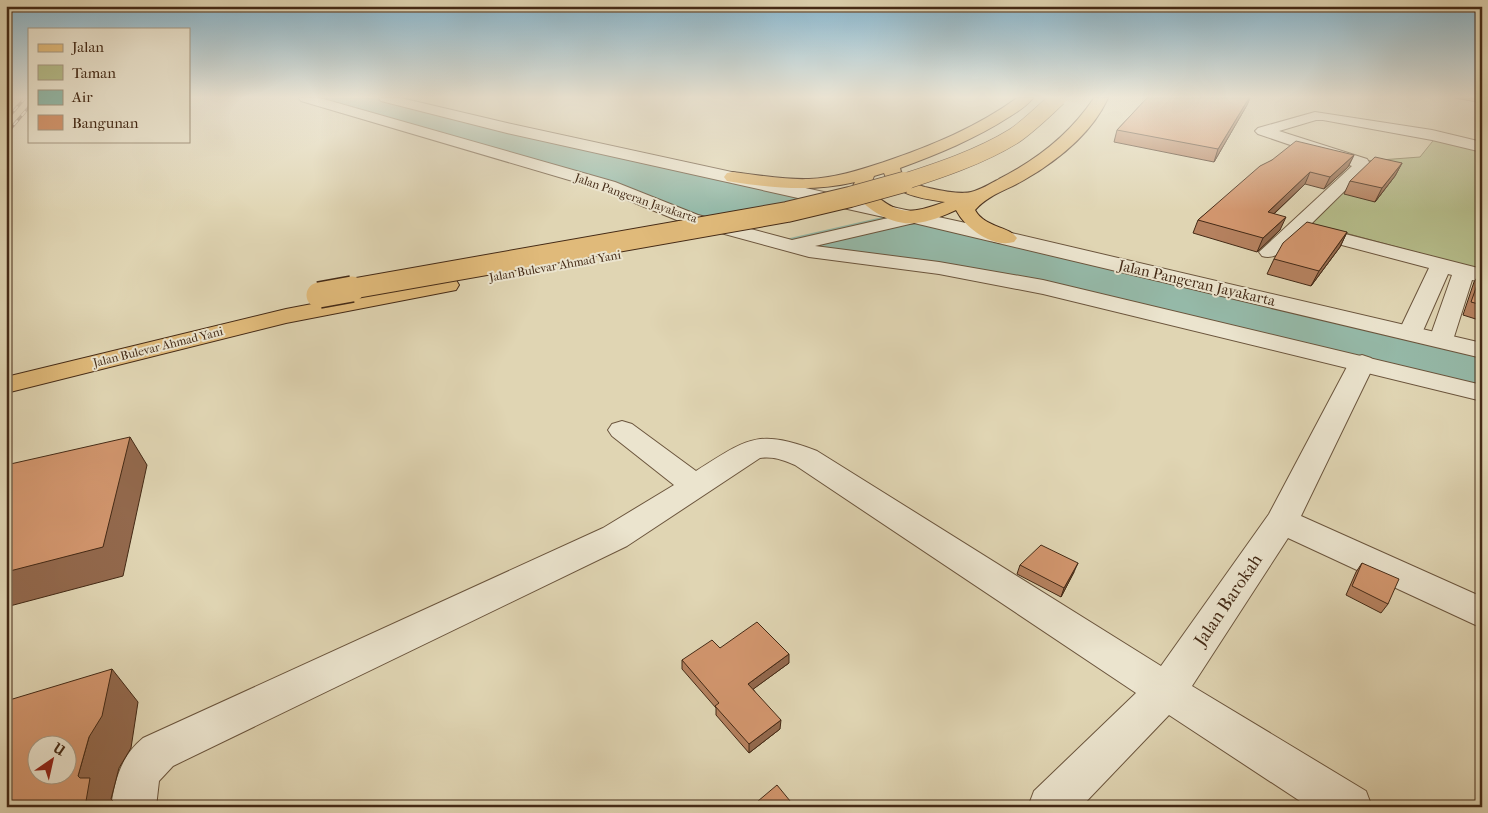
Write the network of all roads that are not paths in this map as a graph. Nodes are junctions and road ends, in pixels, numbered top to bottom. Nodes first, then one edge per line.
1 (437, 136) edge
2 (544, 136) edge
3 (966, 136) edge
4 (1013, 136) edge
5 (1038, 136) edge
6 (1072, 136) edge
7 (1278, 136) edge
8 (1436, 136) edge
9 (1482, 147) edge
10 (891, 165) junction
11 (867, 173) junction
12 (733, 177) junction
13 (976, 197) junction
14 (903, 221) junction
15 (1296, 227) junction
16 (1007, 238) junction
17 (790, 246) junction
18 (1269, 252) dead end
19 (1441, 265) junction
20 (1473, 274) edge
21 (1410, 333) junction
22 (1441, 340) junction
23 (1482, 351) edge
24 (1362, 363) junction
25 (6, 367) edge
26 (6, 385) edge
27 (1482, 393) edge
28 (622, 430) dead end
29 (696, 486) junction
30 (1282, 521) junction
31 (1482, 613) edge
32 (1166, 691) junction
33 (133, 807) edge
34 (1050, 807) edge
35 (1350, 807) edge

1 - 17 street, Jalan Pangeran Jayakarta
2 - 12 street, Jalan Pangeran Jayakarta
3 - 10 main road
4 - 25 main road, Jalan Bulevar Ahmad Yani, bridge
5 - 26 main road, Jalan Bulevar Ahmad Yani
6 - 13 main road
7 - 15 street
8 - 9 street
10 - 11 main road
10 - 13 main road
11 - 12 main road
11 - 14 main road
12 - 14 street, Jalan Pangeran Jayakarta
13 - 14 main road
13 - 16 main road
14 - 16 street, Jalan Pangeran Jayakarta
14 - 17 street, Jalan Pangeran Jayakarta
15 - 18 street
15 - 19 street
16 - 21 street, Jalan Pangeran Jayakarta
17 - 24 street
19 - 20 street
19 - 21 street
20 - 22 street
21 - 22 street, Jalan Pangeran Jayakarta
22 - 23 street, Jalan Pangeran Jayakarta
24 - 27 street
24 - 30 street, Jalan Barokah
28 - 29 street
29 - 32 street
29 - 33 street
30 - 31 street
30 - 32 street, Jalan Barokah
32 - 34 street, Jalan Barokah
32 - 35 street

